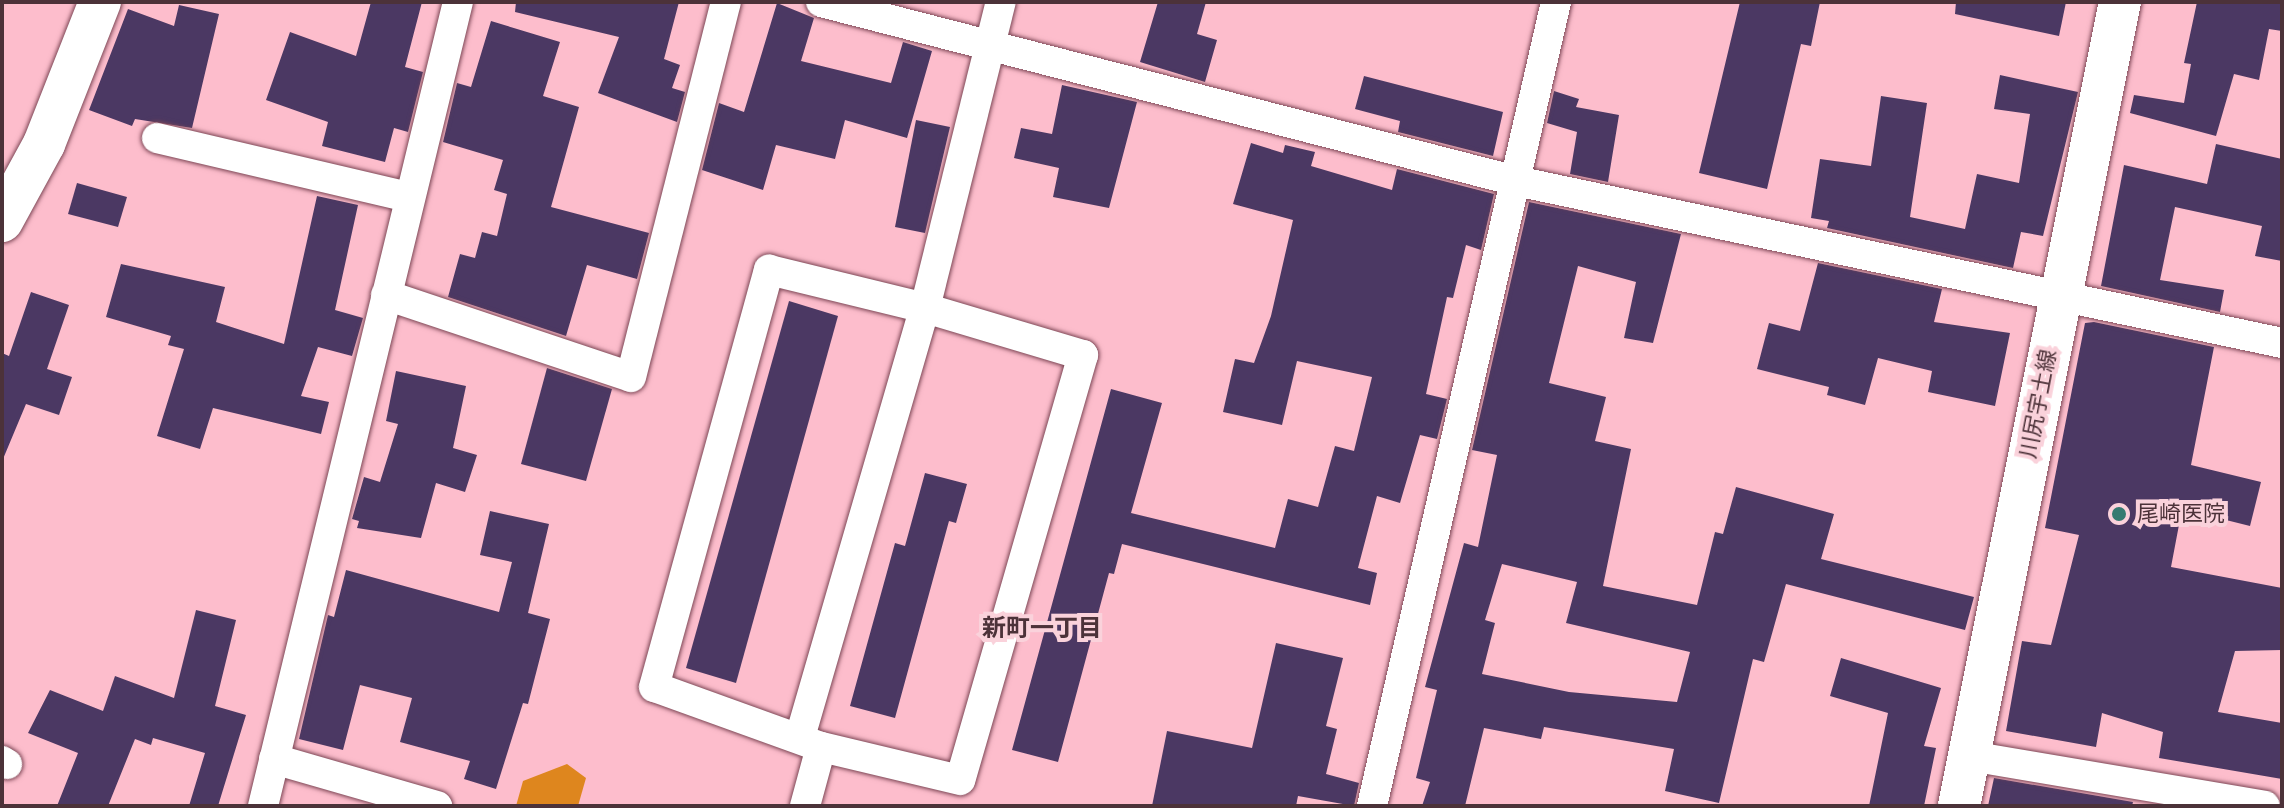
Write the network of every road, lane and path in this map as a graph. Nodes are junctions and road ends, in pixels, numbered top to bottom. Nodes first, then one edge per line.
1 (100, 2) edge
2 (458, 2) edge
3 (726, 2) edge
4 (821, 2) edge
5 (1001, 2) edge
6 (1556, 2) edge
7 (2120, 2) edge
8 (990, 49) junction
9 (157, 138) dead end
10 (1516, 181) junction
11 (409, 197) junction
12 (2, 221) edge
13 (386, 295) junction
14 (2058, 299) junction
15 (925, 308) junction
16 (2282, 343) edge
17 (810, 742) junction
18 (1970, 756) junction
19 (274, 759) junction
20 (263, 806) edge
21 (437, 806) edge
22 (805, 806) edge
23 (1372, 806) edge
24 (1959, 806) edge
25 (2265, 806) edge

1 - 12 main road
2 - 11 street
3 - 13 street
4 - 8 street
5 - 8 street
6 - 10 street
7 - 14 main road, 川尻宇土線
8 - 10 street
8 - 15 street
9 - 11 street
10 - 14 street
10 - 23 street
11 - 13 street
13 - 19 street
14 - 16 street
14 - 18 main road, 川尻宇土線
15 - 17 street
15 - 17 street
15 - 17 street
17 - 22 street
18 - 24 main road, 川尻宇土線
18 - 25 street
19 - 20 street
19 - 21 street

